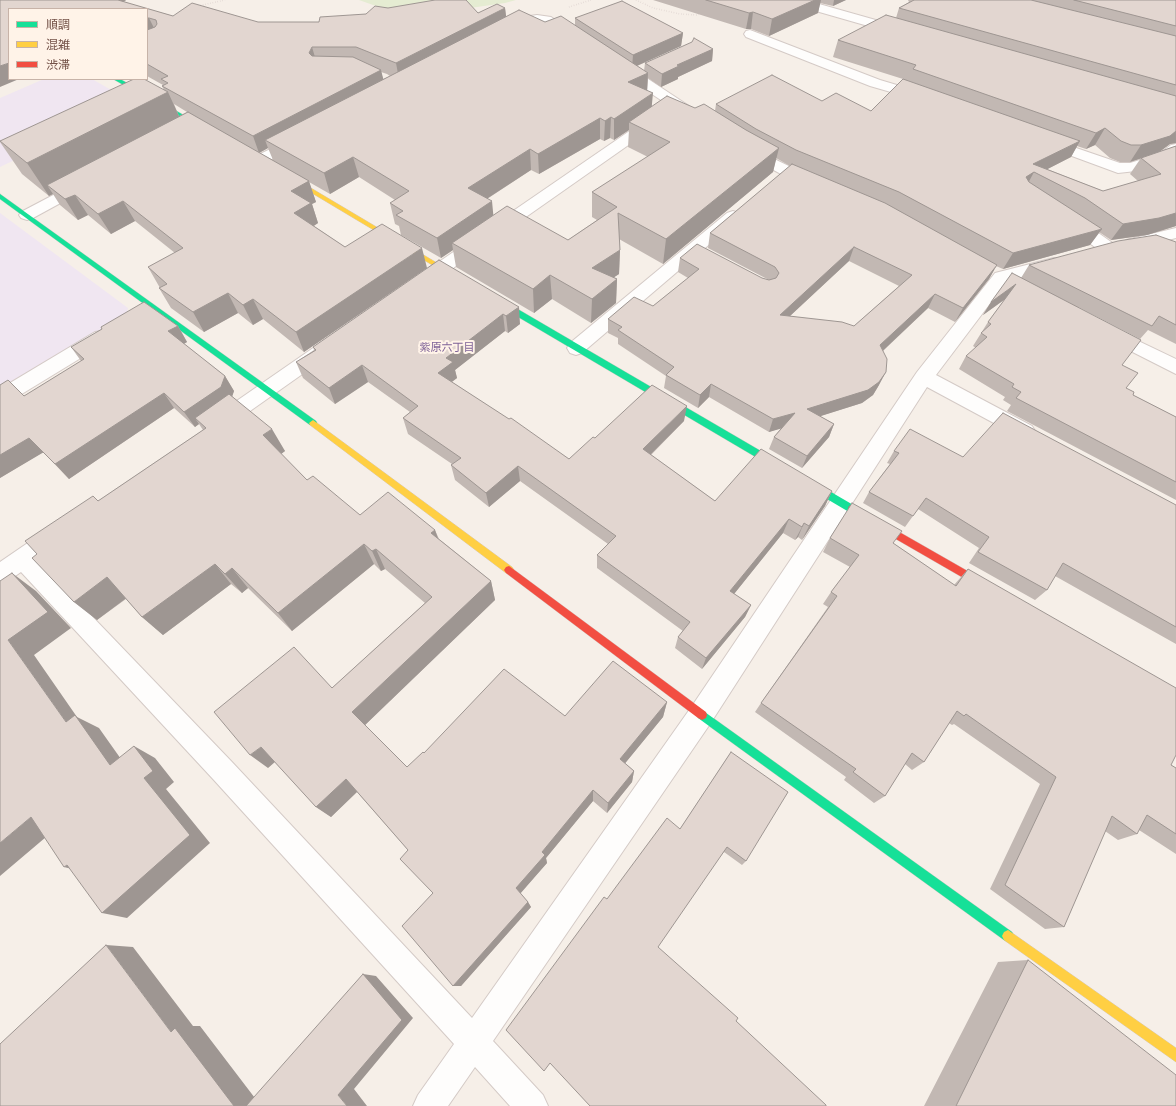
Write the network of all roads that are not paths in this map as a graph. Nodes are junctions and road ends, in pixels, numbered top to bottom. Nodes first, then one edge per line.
1 (792, 0) edge
2 (750, 34) edge
3 (915, 35) edge
4 (495, 36) edge
5 (586, 45) edge
6 (612, 62) edge
7 (645, 68) edge
8 (632, 75) junction
9 (118, 80) edge
10 (935, 102) edge
11 (676, 105) junction
12 (703, 122) edge
13 (198, 125) junction
14 (184, 132) edge
15 (308, 134) edge
16 (218, 137) edge
17 (1038, 139) edge
18 (735, 142) edge
19 (1176, 148) edge
20 (259, 160) edge
21 (280, 172) edge
22 (95, 179) edge
23 (822, 186) edge
24 (0, 196) edge
25 (746, 205) edge
26 (1056, 213) edge
27 (27, 215) junction
28 (1176, 233) edge
29 (1148, 241) junction
30 (1108, 248) junction
31 (1169, 250) edge
32 (1087, 254) edge
33 (1066, 260) edge
34 (442, 268) junction
35 (994, 274) junction
36 (469, 284) edge
37 (1022, 288) edge
38 (410, 290) edge
39 (489, 296) edge
40 (153, 306) junction
41 (133, 318) edge
42 (1092, 324) edge
43 (113, 330) edge
44 (339, 340) edge
45 (576, 348) junction
46 (1176, 367) edge
47 (924, 377) junction
48 (268, 390) junction
49 (0, 398) edge
50 (203, 434) edge
51 (1043, 441) edge
52 (841, 503) junction
53 (74, 523) edge
54 (22, 558) junction
55 (0, 574) edge
56 (1000, 594) edge
57 (701, 716) junction
58 (473, 1043) junction
59 (1176, 1056) edge
60 (429, 1106) edge
61 (532, 1106) edge

1 - 3 street
2 - 10 street
4 - 5 street
6 - 8 street
7 - 8 street
8 - 11 street
9 - 13 street
11 - 12 street
11 - 34 street
13 - 14 street
13 - 16 street
15 - 20 street
17 - 19 street
18 - 23 street
21 - 34 street
22 - 27 street
24 - 27 street
25 - 45 street
26 - 30 street
27 - 40 street
28 - 29 street
29 - 30 street
29 - 31 street
30 - 32 street
33 - 35 street
34 - 36 street
34 - 38 street
35 - 37 street
35 - 47 street
39 - 45 street
40 - 41 street
40 - 48 street
42 - 46 street
43 - 49 street
44 - 48 street
45 - 52 street
47 - 51 street
47 - 52 street
48 - 50 street
48 - 57 street
52 - 56 street
52 - 57 street
53 - 54 street
54 - 55 street
54 - 58 street
57 - 58 street
57 - 59 street
58 - 60 street
58 - 61 street

